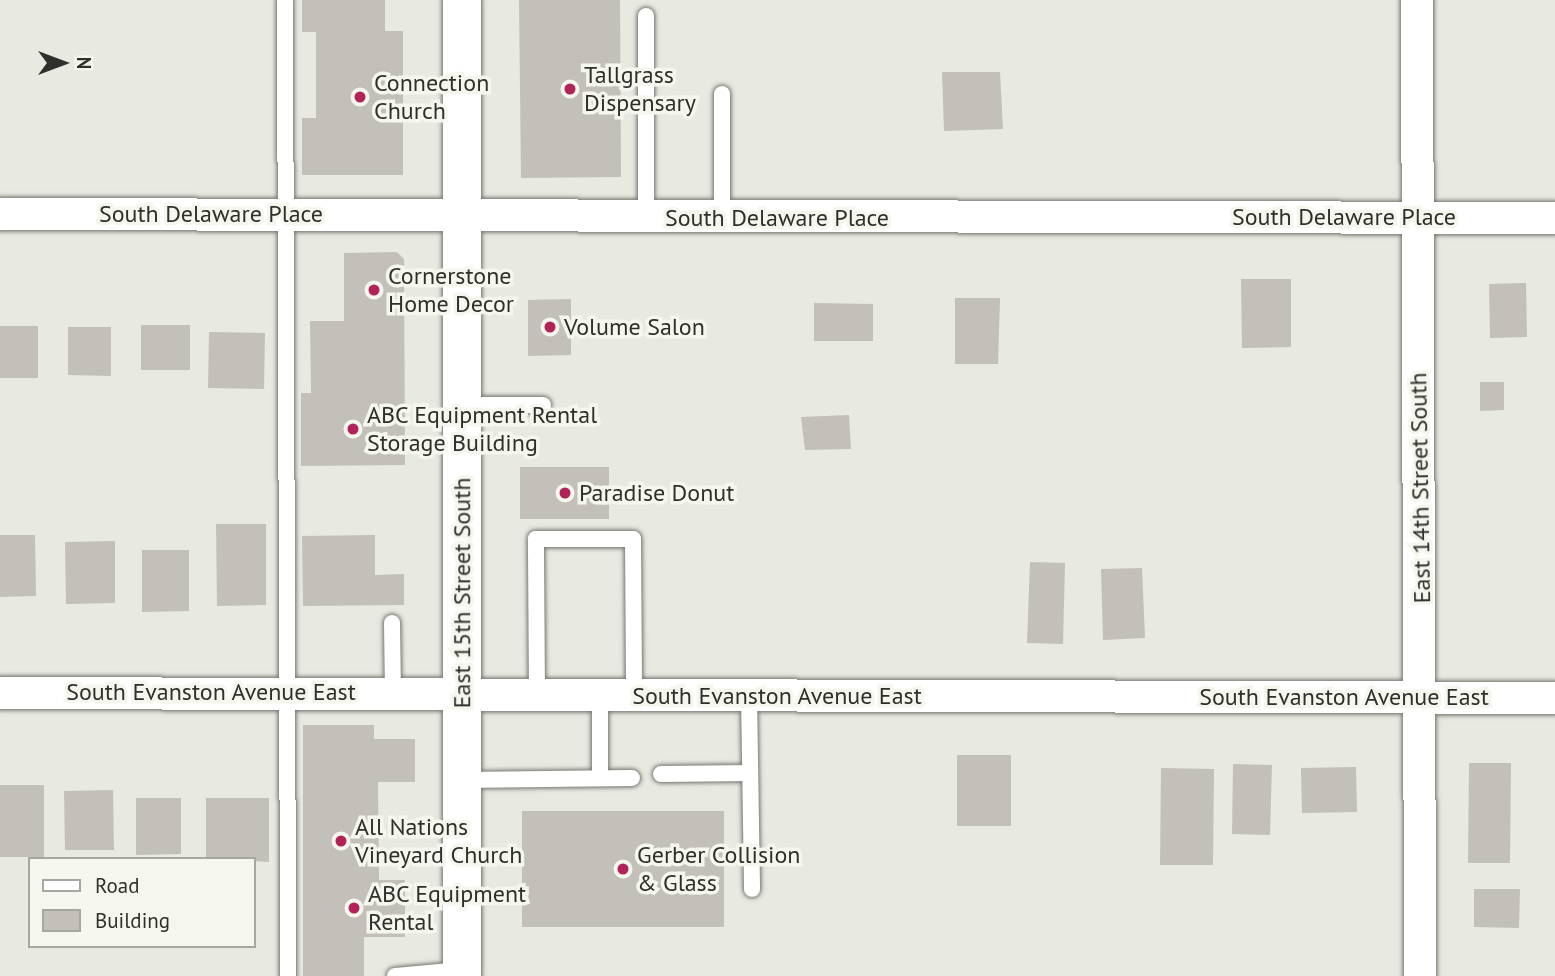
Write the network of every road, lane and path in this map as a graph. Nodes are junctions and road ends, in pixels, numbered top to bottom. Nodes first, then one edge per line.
1 (285, 0) edge
2 (461, 0) edge
3 (1417, 0) edge
4 (646, 16) dead end
5 (722, 94) dead end
6 (0, 214) edge
7 (284, 214) junction
8 (461, 215) junction
9 (1417, 217) junction
10 (646, 218) junction
11 (722, 218) junction
12 (1555, 218) edge
13 (462, 405) junction
14 (543, 405) dead end
15 (392, 622) dead end
16 (393, 692) junction
17 (0, 693) edge
18 (284, 693) junction
19 (462, 694) junction
20 (748, 695) junction
21 (537, 696) junction
22 (600, 696) junction
23 (635, 696) junction
24 (1420, 697) junction
25 (1555, 698) edge
26 (750, 773) junction
27 (661, 774) dead end
28 (600, 778) junction
29 (632, 778) dead end
30 (462, 780) junction
31 (752, 889) dead end
32 (462, 973) edge
33 (288, 976) edge
34 (395, 976) edge
35 (1420, 976) edge

1 - 7 lane
2 - 8 main road, East 15th Street South
3 - 9 street, East 14th Street South
4 - 10 lane
5 - 11 lane
6 - 7 street, South Delaware Place
7 - 8 street, South Delaware Place
7 - 18 lane
8 - 10 street, South Delaware Place
8 - 13 main road, East 15th Street South
9 - 11 street, South Delaware Place
9 - 12 street, South Delaware Place
9 - 24 street, East 14th Street South
10 - 11 street, South Delaware Place
13 - 14 lane
13 - 19 main road, East 15th Street South
15 - 16 lane
16 - 18 street, South Evanston Avenue East
16 - 19 street, South Evanston Avenue East
17 - 18 street, South Evanston Avenue East
18 - 33 lane
19 - 21 street, South Evanston Avenue East
19 - 30 main road, East 15th Street South
20 - 23 street, South Evanston Avenue East
20 - 24 street, South Evanston Avenue East
20 - 26 lane
21 - 22 street, South Evanston Avenue East
21 - 23 lane
22 - 23 street, South Evanston Avenue East
22 - 28 lane
24 - 25 street, South Evanston Avenue East
24 - 35 street, East 14th Street South
26 - 27 lane
26 - 31 lane
28 - 29 lane
28 - 30 lane
30 - 32 main road, East 15th Street South
32 - 34 lane

